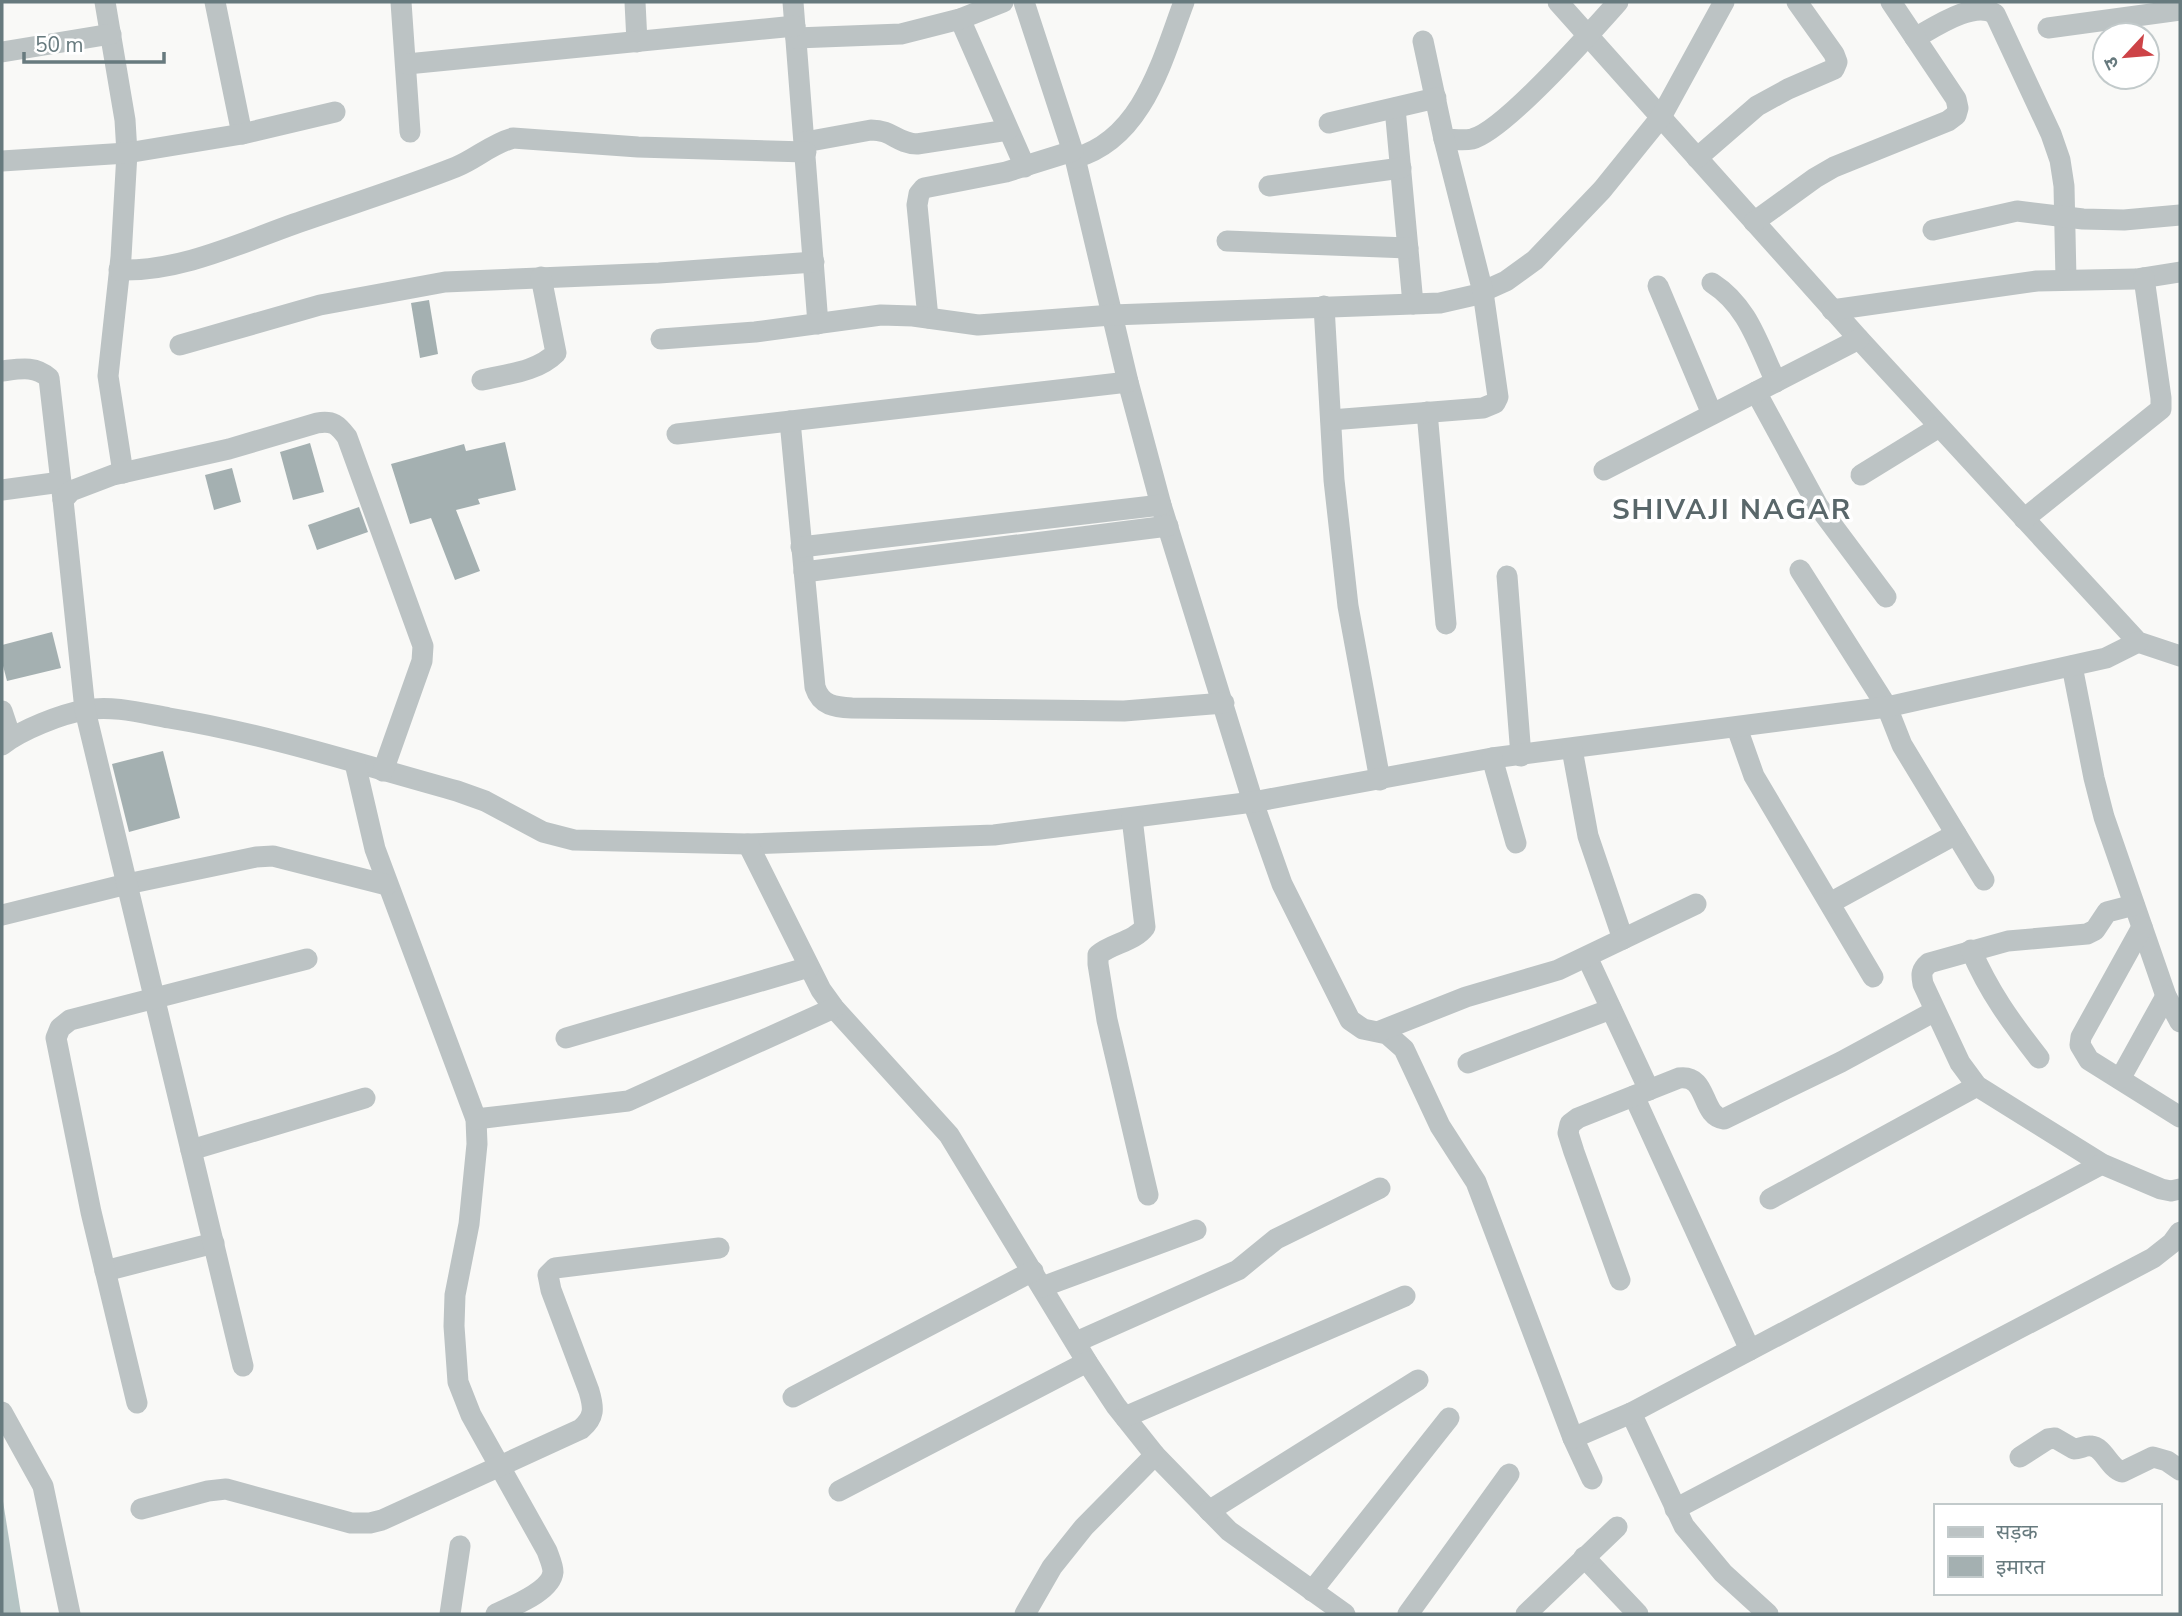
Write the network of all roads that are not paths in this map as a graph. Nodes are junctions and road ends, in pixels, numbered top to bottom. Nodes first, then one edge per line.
1 (105, 2) edge
2 (215, 2) edge
3 (401, 2) edge
4 (635, 2) edge
5 (793, 2) edge
6 (1003, 2) edge
7 (1024, 2) edge
8 (1184, 2) edge
9 (1558, 2) edge
10 (1618, 2) edge
11 (1724, 2) edge
12 (1797, 2) edge
13 (1891, 2) edge
14 (2180, 10) edge
15 (960, 19) junction
16 (2048, 28) dead end
17 (796, 32) junction
18 (111, 34) junction
19 (1588, 36) junction
20 (1915, 37) junction
21 (1423, 41) dead end
22 (637, 42) junction
23 (2, 52) edge
24 (407, 64) junction
25 (1436, 99) junction
26 (1395, 108) junction
27 (335, 112) dead end
28 (1661, 117) junction
29 (1329, 123) dead end
30 (1009, 131) junction
31 (410, 132) dead end
32 (242, 134) junction
33 (1444, 139) junction
34 (806, 147) junction
35 (127, 153) junction
36 (1074, 155) junction
37 (1697, 158) junction
38 (2, 161) edge
39 (1024, 167) junction
40 (1401, 168) junction
41 (1269, 186) dead end
42 (2180, 215) edge
43 (2064, 217) junction
44 (1754, 222) junction
45 (1933, 230) dead end
46 (1227, 241) dead end
47 (1408, 248) junction
48 (814, 262) junction
49 (119, 270) junction
50 (2180, 272) edge
51 (541, 277) junction
52 (2144, 278) junction
53 (2066, 279) junction
54 (1712, 283) dead end
55 (1658, 286) dead end
56 (1483, 292) junction
57 (1413, 304) junction
58 (1324, 306) junction
59 (1832, 310) junction
60 (1112, 315) junction
61 (928, 318) junction
62 (818, 324) junction
63 (661, 339) dead end
64 (1859, 339) junction
65 (180, 345) dead end
66 (2, 371) edge
67 (482, 380) dead end
68 (1128, 382) junction
69 (1776, 382) junction
70 (1756, 392) junction
71 (1427, 412) junction
72 (1712, 414) junction
73 (1331, 419) junction
74 (790, 421) junction
75 (1939, 427) junction
76 (677, 434) dead end
77 (1604, 470) dead end
78 (123, 473) junction
79 (1861, 474) dead end
80 (2, 490) edge
81 (62, 491) junction
82 (1161, 505) junction
83 (2024, 519) junction
84 (1168, 526) junction
85 (946, 530) junction
86 (801, 547) junction
87 (949, 554) junction
88 (1800, 570) dead end
89 (804, 572) junction
90 (1507, 576) dead end
91 (1886, 597) dead end
92 (1446, 624) dead end
93 (2138, 642) junction
94 (2180, 656) edge
95 (2072, 666) junction
96 (1224, 703) junction
97 (1887, 707) junction
98 (85, 710) junction
99 (2, 711) edge
100 (1737, 728) junction
101 (6, 741) edge
102 (1572, 749) junction
103 (1521, 756) junction
104 (1492, 758) junction
105 (355, 763) junction
106 (383, 771) junction
107 (1380, 780) junction
108 (1253, 802) junction
109 (1132, 818) junction
110 (1956, 834) junction
111 (1516, 843) dead end
112 (748, 844) junction
113 (1984, 880) dead end
114 (127, 884) junction
115 (387, 885) junction
116 (1829, 903) junction
117 (1696, 904) dead end
118 (2134, 905) junction
119 (2, 915) edge
120 (2142, 927) junction
121 (1623, 939) junction
122 (1971, 950) junction
123 (1587, 957) junction
124 (307, 959) dead end
125 (809, 967) junction
126 (1873, 977) dead end
127 (2166, 996) junction
128 (155, 998) junction
129 (834, 1008) junction
130 (1611, 1009) junction
131 (1935, 1011) junction
132 (2180, 1022) edge
133 (1380, 1031) junction
134 (566, 1038) dead end
135 (2039, 1058) dead end
136 (1468, 1063) dead end
137 (2120, 1079) junction
138 (1976, 1086) junction
139 (1642, 1093) junction
140 (365, 1098) dead end
141 (2180, 1117) edge
142 (476, 1119) junction
143 (191, 1150) junction
144 (2102, 1164) junction
145 (1380, 1188) dead end
146 (2180, 1189) edge
147 (1148, 1195) dead end
148 (1770, 1199) dead end
149 (1196, 1230) dead end
150 (2180, 1232) edge
151 (214, 1243) junction
152 (719, 1248) dead end
153 (105, 1271) junction
154 (1038, 1279) junction
155 (1620, 1280) dead end
156 (1405, 1296) dead end
157 (1076, 1342) junction
158 (1750, 1350) junction
159 (1087, 1362) junction
160 (243, 1366) dead end
161 (1418, 1380) dead end
162 (793, 1397) dead end
163 (137, 1403) dead end
164 (2, 1412) edge
165 (1631, 1413) junction
166 (1125, 1417) junction
167 (1449, 1418) dead end
168 (1573, 1438) junction
169 (1155, 1455) junction
170 (2020, 1457) dead end
171 (499, 1466) junction
172 (2180, 1470) edge
173 (1509, 1474) dead end
174 (1592, 1479) dead end
175 (839, 1491) dead end
176 (141, 1509) dead end
177 (1675, 1509) junction
178 (1209, 1511) junction
179 (1617, 1527) dead end
180 (460, 1546) dead end
181 (1584, 1557) junction
182 (1312, 1591) junction
183 (70, 1614) edge
184 (450, 1614) edge
185 (496, 1614) edge
186 (1026, 1614) edge
187 (1345, 1614) edge
188 (1408, 1614) edge
189 (1526, 1614) edge
190 (1638, 1614) edge
191 (1768, 1614) edge

1 - 18 street
2 - 32 street
3 - 24 street
4 - 22 street
5 - 17 street
6 - 15 street
7 - 36 street
8 - 36 street
9 - 19 street
10 - 19 street
11 - 28 street
12 - 37 street
13 - 20 street
14 - 16 street
15 - 17 street
15 - 30 street
17 - 22 street
17 - 34 street
18 - 23 street
18 - 35 street
19 - 28 street
19 - 33 street
20 - 43 street
20 - 44 street
21 - 25 street
22 - 24 street
24 - 31 street
25 - 26 street
25 - 33 street
26 - 29 street
26 - 40 street
27 - 32 street
28 - 37 street
28 - 56 street
30 - 34 street
30 - 39 street
32 - 35 street
33 - 56 street
34 - 48 street
34 - 49 street
35 - 38 street
35 - 49 street
36 - 39 street
36 - 60 street
37 - 44 street
39 - 61 street
40 - 41 street
40 - 47 street
42 - 43 street
43 - 45 street
43 - 53 street
44 - 59 street
46 - 47 street
47 - 57 street
48 - 51 street
48 - 62 street
49 - 78 street
50 - 52 street
51 - 65 street
51 - 67 street
52 - 53 street
52 - 83 street
53 - 59 street
54 - 69 street
55 - 72 street
56 - 57 street
56 - 71 street
57 - 58 street
58 - 60 street
58 - 73 street
59 - 64 street
60 - 61 street
60 - 68 street
61 - 62 street
62 - 63 street
64 - 69 street
64 - 75 street
66 - 81 street
68 - 74 street
68 - 82 street
69 - 70 street
70 - 72 street
70 - 91 street
71 - 73 street
71 - 92 street
72 - 77 street
73 - 107 street
74 - 76 street
74 - 86 street
75 - 79 street
75 - 83 street
78 - 81 street
78 - 106 street
80 - 81 street
81 - 98 street
82 - 84 street
82 - 85 street
83 - 93 street
84 - 87 street
84 - 96 street
85 - 86 street
85 - 87 street
86 - 89 street
87 - 89 street
88 - 97 street
89 - 96 street
90 - 103 street
93 - 94 street
93 - 95 street
95 - 97 street
95 - 118 street
96 - 108 street
97 - 100 street
97 - 110 street
98 - 101 street
98 - 105 street
98 - 114 street
99 - 101 street
100 - 102 street
100 - 116 street
102 - 103 street
102 - 121 street
103 - 104 street
104 - 107 street
104 - 111 street
105 - 106 street
105 - 115 street
106 - 112 street
107 - 108 street
108 - 109 street
108 - 133 street
109 - 112 street
109 - 147 street
110 - 113 street
110 - 116 street
112 - 125 street
114 - 115 street
114 - 119 street
114 - 128 street
115 - 142 street
116 - 126 street
117 - 121 street
118 - 120 street
118 - 122 street
120 - 127 street
120 - 137 street
121 - 123 street
122 - 131 street
122 - 135 street
123 - 130 street
123 - 133 street
124 - 128 street
125 - 129 street
125 - 134 street
127 - 132 street
127 - 137 street
128 - 143 street
128 - 153 street
129 - 142 street
129 - 154 street
130 - 136 street
130 - 139 street
131 - 138 street
131 - 139 street
133 - 168 street
137 - 141 street
138 - 144 street
138 - 148 street
139 - 155 street
139 - 158 street
140 - 143 street
142 - 171 street
143 - 151 street
144 - 146 street
144 - 158 street
145 - 157 street
149 - 154 street
150 - 177 street
151 - 153 street
151 - 160 street
152 - 171 street
153 - 163 street
154 - 157 street
154 - 162 street
156 - 166 street
157 - 159 street
158 - 165 street
159 - 166 street
159 - 175 street
161 - 178 street
164 - 183 street
165 - 168 street
165 - 177 street
166 - 169 street
167 - 182 street
168 - 174 street
169 - 178 street
169 - 186 street
170 - 172 street
171 - 176 street
171 - 185 street
173 - 188 street
177 - 191 street
178 - 182 street
179 - 181 street
180 - 184 street
181 - 189 street
181 - 190 street
182 - 187 street

